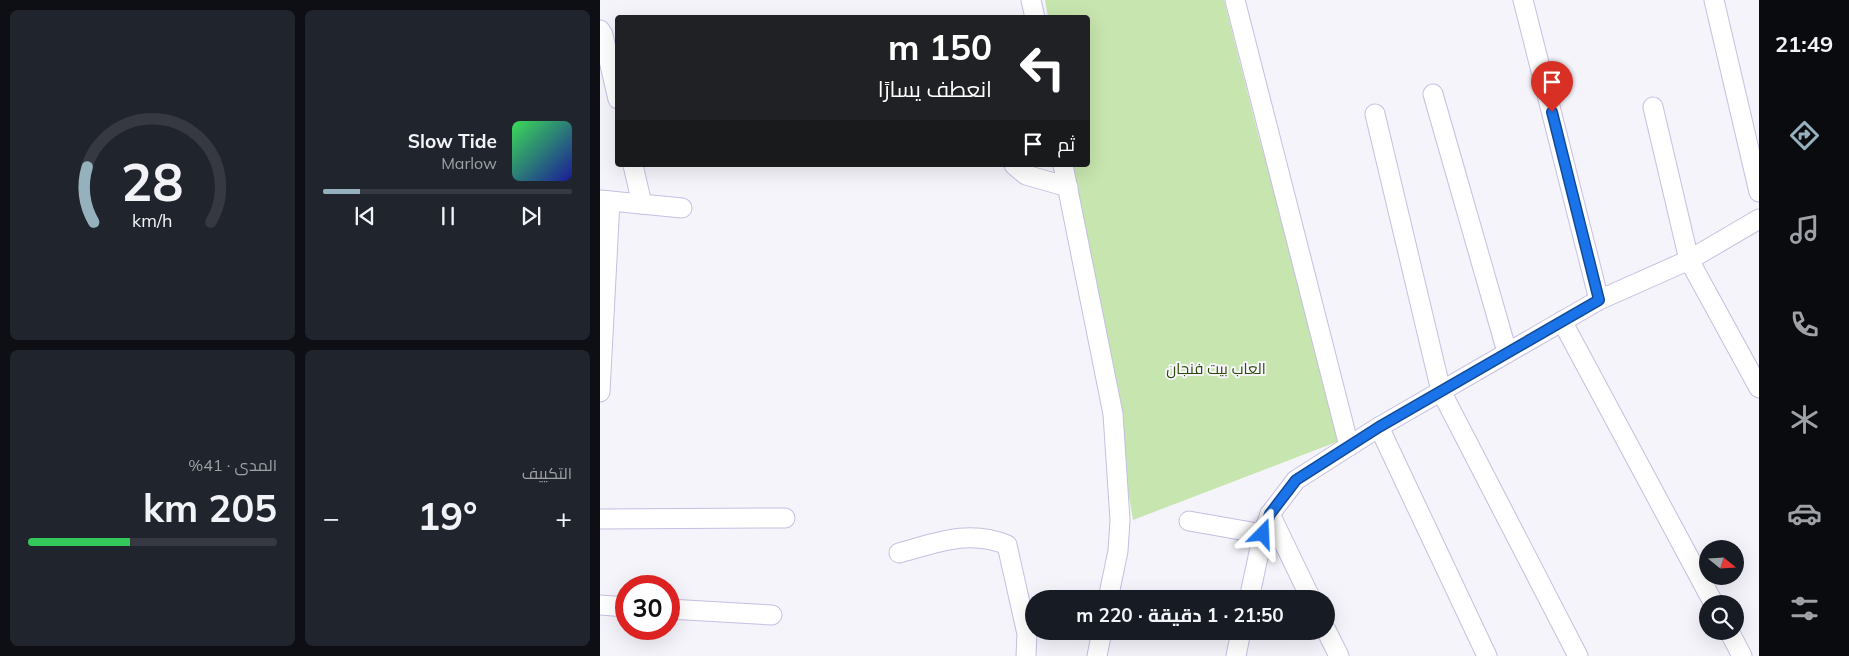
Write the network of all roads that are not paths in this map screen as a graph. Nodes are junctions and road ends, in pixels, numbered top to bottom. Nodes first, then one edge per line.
1 (1031, 0) edge
2 (1235, 0) edge
3 (1523, 0) edge
4 (1714, 0) edge
5 (1034, 15) edge
6 (601, 33) edge
7 (615, 87) edge
8 (1433, 94) dead end
9 (1653, 106) dead end
10 (1375, 114) dead end
11 (633, 167) edge
12 (1016, 167) edge
13 (1064, 167) edge
14 (1068, 187) junction
15 (1759, 192) edge
16 (605, 201) edge
17 (642, 204) junction
18 (682, 208) dead end
19 (1759, 219) edge
20 (1689, 260) junction
21 (1599, 300) junction
22 (1562, 321) junction
23 (1507, 352) junction
24 (1759, 388) edge
25 (1441, 391) junction
26 (600, 392) edge
27 (1379, 427) junction
28 (1349, 446) junction
29 (1270, 514) junction
30 (785, 518) dead end
31 (600, 519) edge
32 (1189, 521) dead end
33 (1263, 534) junction
34 (899, 553) dead end
35 (1110, 590) edge
36 (1251, 590) edge
37 (1307, 590) edge
38 (1709, 595) edge
39 (600, 605) edge
40 (615, 606) edge
41 (680, 610) edge
42 (772, 615) dead end
43 (1100, 640) edge
44 (1240, 640) edge
45 (1331, 640) edge
46 (1733, 640) edge
47 (1026, 656) edge
48 (1097, 656) edge
49 (1236, 656) edge
50 (1339, 656) edge
51 (1487, 656) edge
52 (1578, 656) edge
53 (1742, 656) edge

1 - 5 street
2 - 28 street
3 - 21 street
4 - 15 street
6 - 7 street
8 - 23 street
9 - 20 street
10 - 25 street
11 - 17 street
12 - 14 street
13 - 14 street
14 - 35 street
16 - 17 street
16 - 26 street
17 - 18 street
19 - 20 street
20 - 21 street
20 - 24 street
21 - 22 street
22 - 23 street
22 - 38 street
23 - 25 street
25 - 27 street
25 - 52 street
27 - 28 street
27 - 51 street
28 - 29 street
29 - 33 street
29 - 37 street
30 - 31 street
32 - 33 street
33 - 36 street
34 - 47 street
39 - 40 street
41 - 42 street
43 - 48 street
44 - 49 street
45 - 50 street
46 - 53 street

